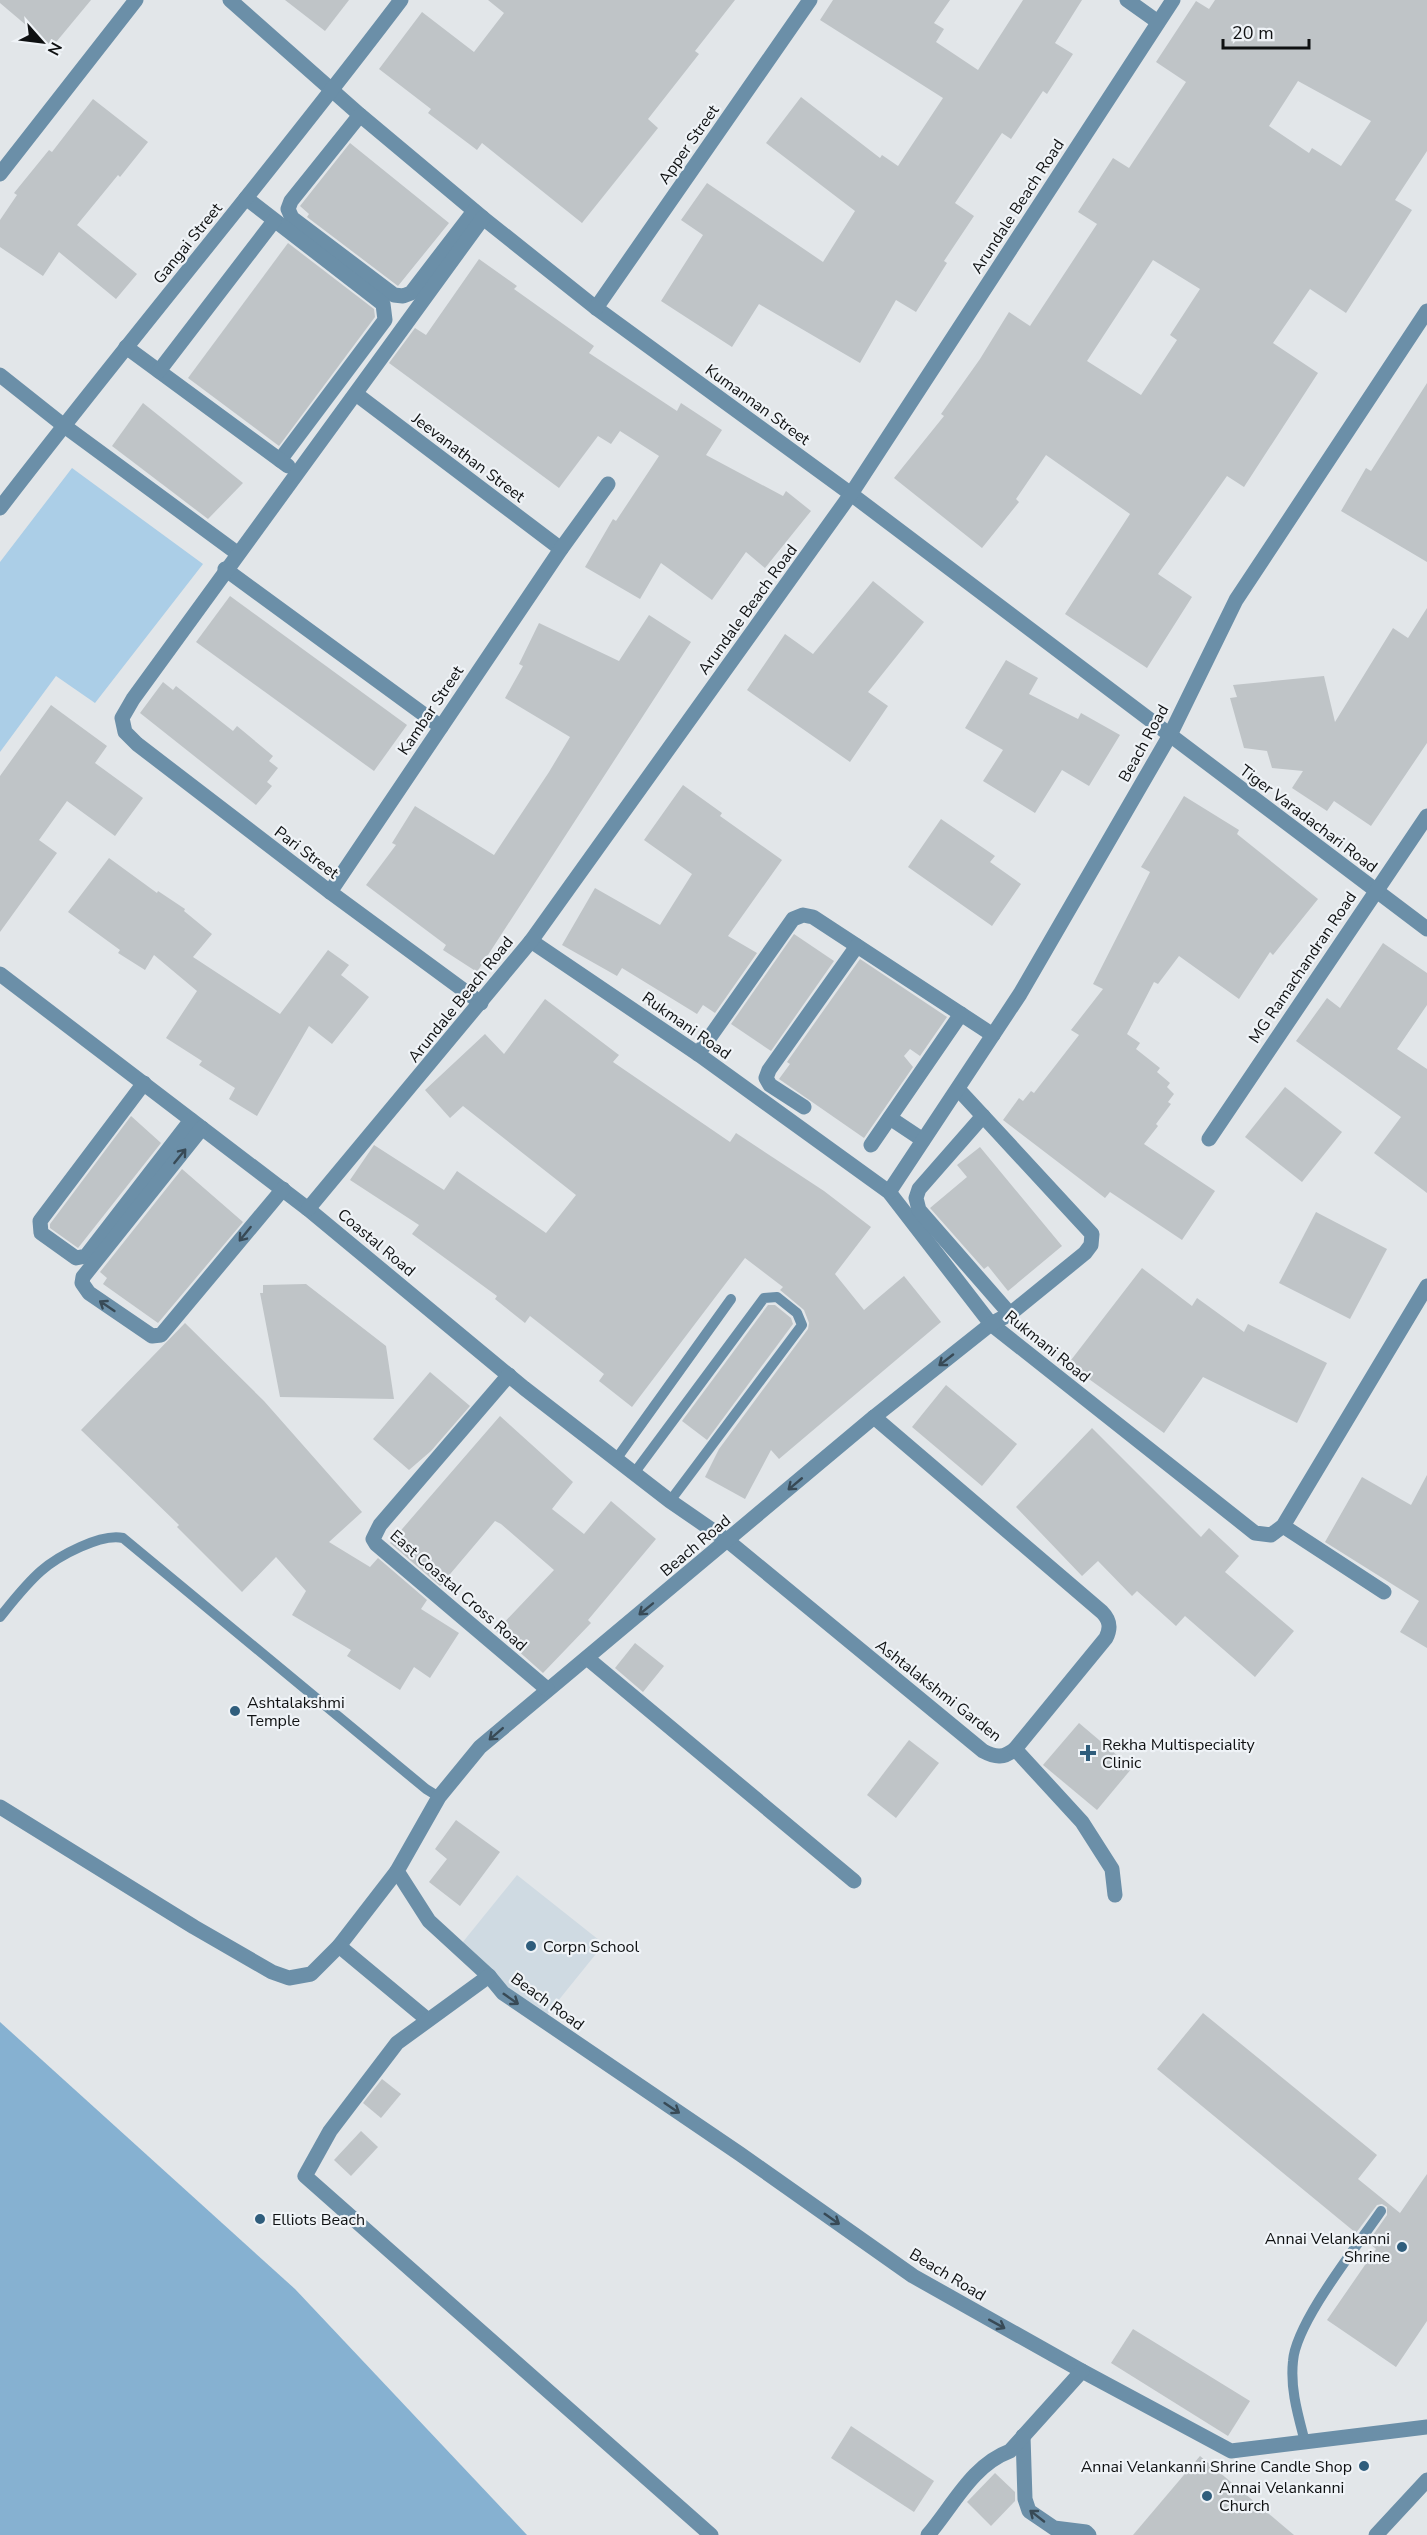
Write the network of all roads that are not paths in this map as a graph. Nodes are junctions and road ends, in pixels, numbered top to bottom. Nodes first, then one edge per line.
1 (136, 0) edge
2 (230, 0) edge
3 (401, 0) edge
4 (810, 0) edge
5 (1127, 0) edge
6 (1173, 0) edge
7 (1158, 22) junction
8 (333, 91) junction
9 (360, 115) junction
10 (0, 174) edge
11 (246, 198) junction
12 (479, 215) junction
13 (274, 221) junction
14 (596, 308) junction
15 (1427, 310) edge
16 (126, 347) junction
17 (159, 371) junction
18 (0, 375) edge
19 (356, 394) junction
20 (63, 425) junction
21 (280, 460) junction
22 (297, 473) junction
23 (608, 484) dead end
24 (851, 494) junction
25 (0, 508) edge
26 (561, 549) junction
27 (237, 553) junction
28 (225, 569) junction
29 (441, 727) junction
30 (1170, 735) junction
31 (1427, 816) edge
32 (1376, 890) junction
33 (330, 892) junction
34 (1427, 929) edge
35 (531, 941) junction
36 (857, 946) junction
37 (0, 974) edge
38 (481, 1003) junction
39 (961, 1014) junction
40 (993, 1035) junction
41 (698, 1054) junction
42 (144, 1083) junction
43 (958, 1089) junction
44 (804, 1107) dead end
45 (982, 1116) junction
46 (890, 1118) junction
47 (197, 1124) junction
48 (1209, 1139) dead end
49 (923, 1140) junction
50 (871, 1145) dead end
51 (283, 1189) junction
52 (889, 1192) junction
53 (308, 1209) junction
54 (1427, 1286) edge
55 (731, 1299) dead end
56 (1010, 1314) junction
57 (992, 1324) junction
58 (508, 1375) junction
59 (874, 1417) junction
60 (617, 1458) junction
61 (635, 1472) junction
62 (670, 1500) junction
63 (1283, 1526) junction
64 (728, 1541) junction
65 (1384, 1592) dead end
66 (0, 1617) edge
67 (587, 1658) junction
68 (547, 1689) junction
69 (1015, 1749) junction
70 (439, 1797) junction
71 (0, 1807) edge
72 (397, 1871) junction
73 (854, 1881) dead end
74 (1115, 1895) dead end
75 (339, 1946) junction
76 (489, 1976) junction
77 (428, 2020) junction
78 (1381, 2211) dead end
79 (1082, 2371) junction
80 (1427, 2427) edge
81 (1023, 2436) junction
82 (1305, 2442) junction
83 (1427, 2480) edge
84 (711, 2535) edge
85 (928, 2535) edge
86 (1089, 2535) edge
87 (1376, 2535) edge

1 - 10 street
2 - 8 street, Kumannan Street
3 - 8 street, Gangai Street
4 - 14 street, Apper Street
5 - 7 street
6 - 7 street, Arundale Beach Road
7 - 24 street, Arundale Beach Road
8 - 9 street, Kumannan Street
8 - 11 street, Gangai Street
9 - 12 street, Kumannan Street
9 - 12 street
11 - 13 street
11 - 16 street, Gangai Street
12 - 14 street, Kumannan Street
12 - 19 street
13 - 17 street
13 - 21 street
14 - 24 street, Kumannan Street
15 - 30 street, Beach Road
16 - 17 street
16 - 20 street, Gangai Street
17 - 21 street
18 - 20 street
19 - 22 street
19 - 26 street, Jeevanathan Street
20 - 25 street, Gangai Street
20 - 27 street
21 - 22 street
22 - 27 street
23 - 26 street, Kambar Street
24 - 30 street, Kumannan Street
24 - 35 street, Arundale Beach Road
26 - 29 street, Kambar Street
27 - 28 street
28 - 29 street
28 - 33 street, Pari Street
29 - 33 street, Kambar Street
30 - 32 street, Tiger Varadachari Road
30 - 40 street, Beach Road
31 - 32 street, MG Ramachandran Road
32 - 34 street, Tiger Varadachari Road
32 - 48 street, MG Ramachandran Road
33 - 38 street, Pari Street
35 - 38 street, Arundale Beach Road
35 - 41 street, Rukmani Road
36 - 39 street
36 - 41 street
36 - 44 street
37 - 42 street, Coastal Road
38 - 53 street, Arundale Beach Road
39 - 40 street
39 - 46 street
40 - 43 street, Beach Road
41 - 52 street, Rukmani Road
42 - 47 street, Coastal Road
42 - 47 street
43 - 45 street
43 - 49 street, Beach Road
45 - 56 street
45 - 56 street, Beach Road
46 - 49 street
46 - 50 street
47 - 51 street, Coastal Road
51 -> 47 street
49 - 52 street, Beach Road
51 - 53 street, Coastal Road
52 - 57 street, Rukmani Road
53 - 58 street, Coastal Road
54 - 63 street
55 - 60 lane
56 - 57 street, Beach Road
57 -> 59 street, Beach Road
57 - 63 street, Rukmani Road
58 - 60 street, Coastal Road
58 - 68 street, East Coastal Cross Road
59 -> 64 street, Beach Road
59 - 69 street, Ashtalakshmi Garden
60 - 61 street, Coastal Road
61 - 62 street, Coastal Road
61 - 62 lane
62 - 64 street, Coastal Road
63 - 65 street
64 -> 67 street, Beach Road
64 - 69 street, Ashtalakshmi Garden
66 - 70 lane
67 - 68 street, Beach Road
67 - 73 street
68 -> 70 street, Beach Road
69 - 74 street
70 - 72 street, Beach Road
71 - 75 street
72 - 75 street
72 - 76 street, Beach Road
75 - 77 street
76 - 77 street
76 -> 79 street, Beach Road
77 - 84 street
78 - 82 lane
79 - 81 street
79 - 82 street, Beach Road
80 - 82 street, Beach Road
81 - 85 street
86 -> 81 street
83 - 87 street

